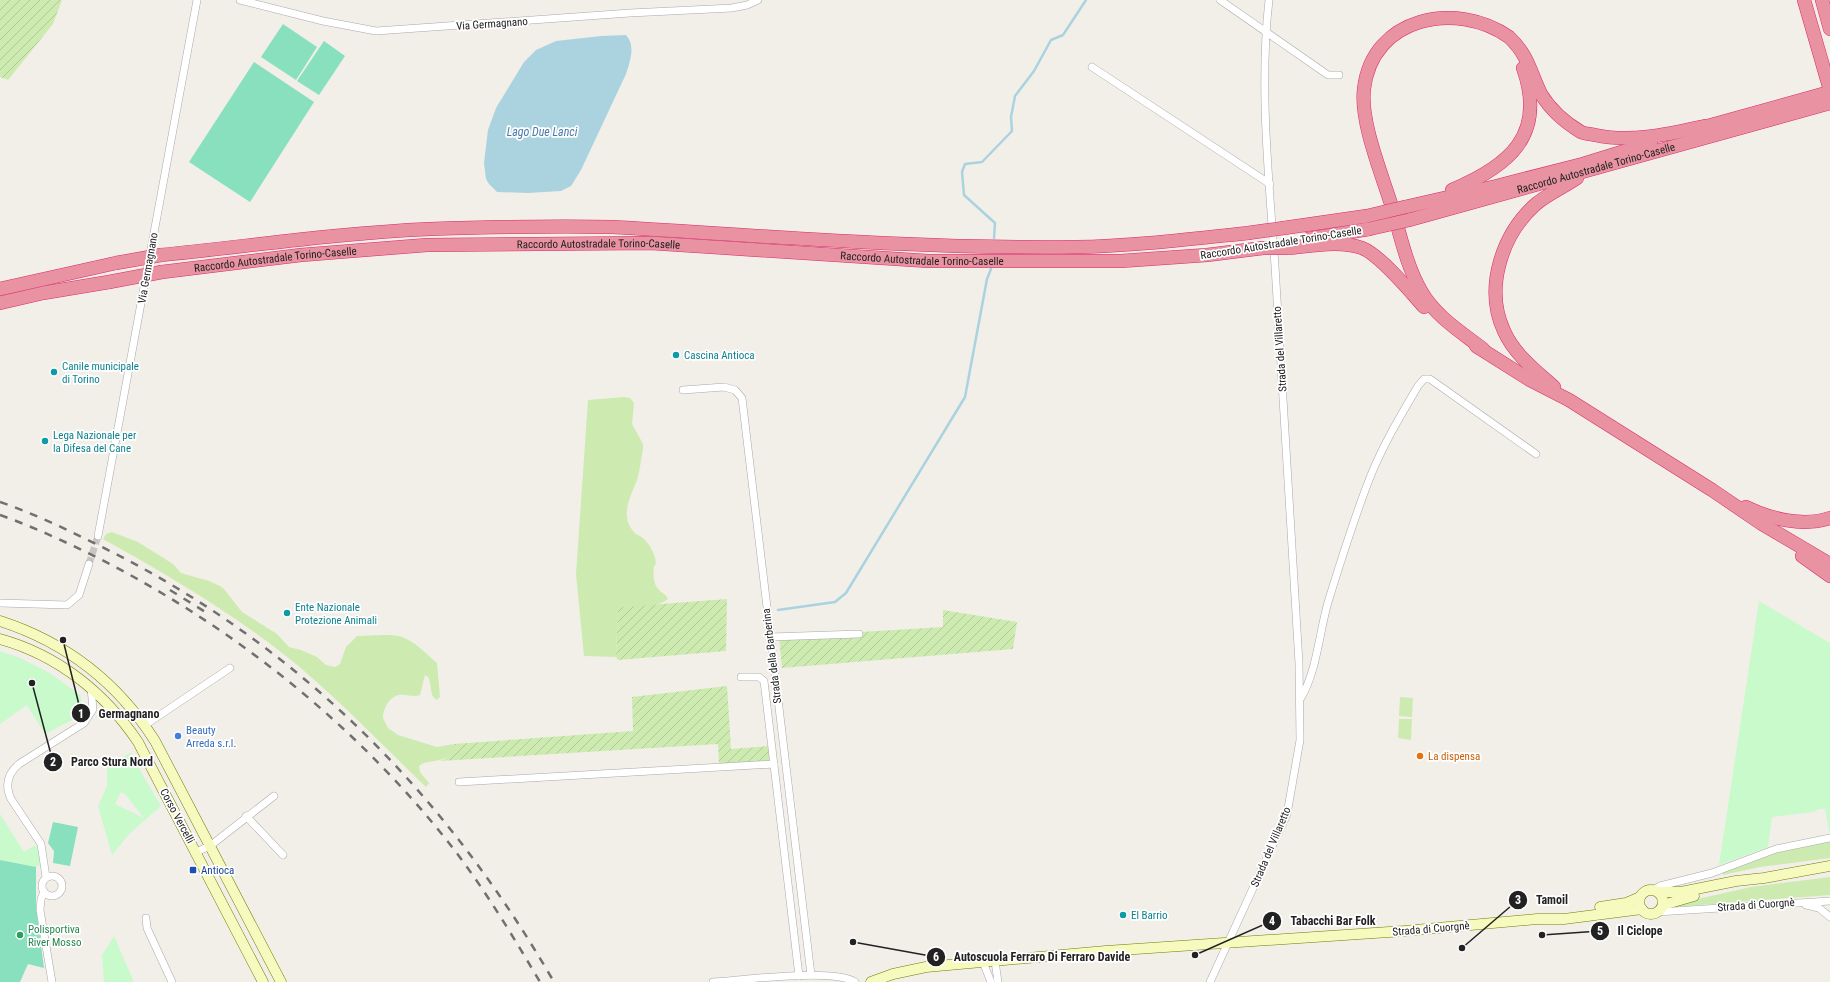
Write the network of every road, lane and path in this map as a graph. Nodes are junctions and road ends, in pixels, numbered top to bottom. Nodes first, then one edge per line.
1 (197, 0) edge
2 (240, 0) edge
3 (758, 0) edge
4 (1220, 0) edge
5 (1269, 0) edge
6 (1804, 0) edge
7 (1822, 0) edge
8 (1830, 29) edge
9 (1265, 30) junction
10 (1500, 31) junction
11 (1092, 67) dead end
12 (1339, 75) dead end
13 (1830, 91) edge
14 (1830, 103) edge
15 (1780, 111) junction
16 (1705, 126) junction
17 (1585, 172) junction
18 (1270, 184) junction
19 (1410, 206) junction
20 (1288, 246) junction
21 (0, 288) edge
22 (0, 303) edge
23 (1483, 349) junction
24 (683, 390) dead end
25 (1569, 400) junction
26 (1536, 454) dead end
27 (1712, 490) junction
28 (1830, 518) edge
29 (1762, 524) junction
30 (98, 536) tunnel mouth
31 (89, 564) tunnel mouth
32 (1830, 564) edge
33 (1830, 576) edge
34 (0, 603) edge
35 (0, 621) edge
36 (859, 634) dead end
37 (770, 637) junction
38 (0, 639) edge
39 (230, 668) dead end
40 (741, 677) dead end
41 (91, 688) junction
42 (1301, 698) junction
43 (145, 725) junction
44 (774, 764) junction
45 (459, 782) dead end
46 (274, 796) dead end
47 (246, 816) junction
48 (1830, 838) edge
49 (210, 846) junction
50 (196, 852) junction
51 (283, 855) dead end
52 (1830, 866) edge
53 (46, 877) junction
54 (1764, 878) junction
55 (1656, 891) junction
56 (47, 894) junction
57 (1640, 897) junction
58 (1830, 901) edge
59 (1786, 903) junction
60 (1642, 909) junction
61 (1660, 909) junction
62 (1830, 917) edge
63 (146, 918) dead end
64 (1537, 919) junction
65 (1228, 944) junction
66 (983, 962) junction
67 (995, 962) junction
68 (799, 976) junction
69 (811, 976) junction
70 (830, 976) junction
71 (52, 982) edge
72 (172, 982) edge
73 (263, 982) edge
74 (281, 982) edge
75 (713, 982) edge
76 (837, 982) edge
77 (855, 982) edge
78 (871, 982) edge
79 (990, 982) edge
80 (998, 982) edge
81 (1210, 982) edge

1 - 30 street, Via Germagnano
2 - 3 street, Via Germagnano
4 - 9 street
5 - 9 street, Strada del Villaretto
6 - 13 highway
7 - 8 highway
9 - 12 street
9 - 18 street, Strada del Villaretto
10 - 16 highway
10 - 19 highway
10 - 23 highway
11 - 18 street
13 - 15 highway, Raccordo Autostradale Torino-Caselle
14 - 15 highway, Raccordo Autostradale Torino-Caselle
15 - 16 highway, Raccordo Autostradale Torino-Caselle
15 - 17 highway, Raccordo Autostradale Torino-Caselle
16 - 19 highway, Raccordo Autostradale Torino-Caselle
17 - 20 highway, Raccordo Autostradale Torino-Caselle, bridge
17 - 25 highway
18 - 42 street, Strada del Villaretto
19 - 21 highway, Raccordo Autostradale Torino-Caselle, bridge
20 - 22 highway, Raccordo Autostradale Torino-Caselle, bridge
20 - 23 highway
23 - 25 highway
24 - 37 street, Strada della Barberina
25 - 27 highway
26 - 42 street, Strada del Villaretto
27 - 28 highway
27 - 29 highway
29 - 32 highway
29 - 33 highway
31 - 34 street
35 - 43 main road, Corso Vercelli
36 - 37 street
37 - 69 street, Strada della Barberina
38 - 41 main road, Corso Vercelli
39 - 43 street
40 - 44 street, Strada della Barberina
41 - 50 main road, Corso Vercelli
41 - 53 street
42 - 65 street, Strada del Villaretto
43 - 49 main road, Corso Vercelli
44 - 45 street
44 - 68 street, Strada della Barberina
46 - 47 street
47 - 49 street
47 - 51 street
48 - 55 street
49 - 50 street
49 - 74 main road, Corso Vercelli
50 - 73 main road, Corso Vercelli
52 - 54 main road, Strada di Cuorgnè
53 - 56 street
53 - 56 street
54 - 55 main road, Strada di Cuorgnè
54 - 61 main road, Strada di Cuorgnè
55 - 57 main road
55 - 61 main road
56 - 71 street
57 - 60 main road
57 - 64 main road, Strada di Cuorgnè
58 - 59 street, Strada di Cuorgnè
59 - 61 street, Strada di Cuorgnè
59 - 62 street
60 - 61 main road
60 - 64 main road, Strada di Cuorgnè
63 - 72 street
64 - 65 main road, Strada di Cuorgnè
65 - 67 main road, Strada di Cuorgnè
65 - 81 street, Strada del Villaretto
66 - 67 main road, Strada di Cuorgnè
66 - 78 main road, Strada di Cuorgnè
66 - 79 street
67 - 80 street
68 - 69 street
68 - 75 street
69 - 70 street
70 - 76 street
70 - 77 street

